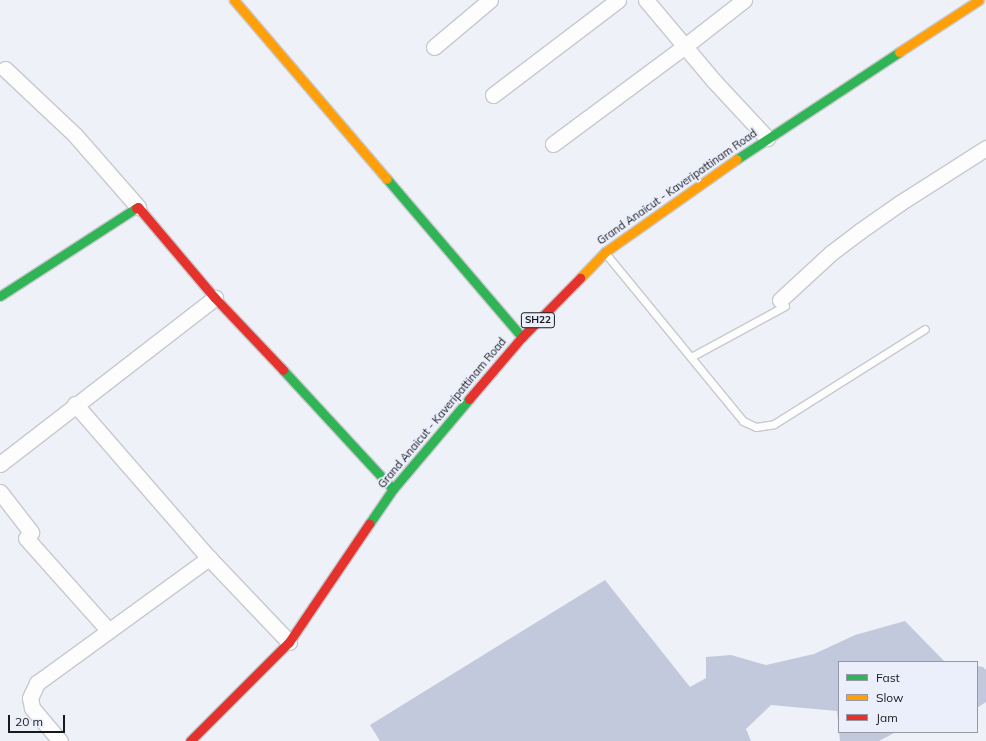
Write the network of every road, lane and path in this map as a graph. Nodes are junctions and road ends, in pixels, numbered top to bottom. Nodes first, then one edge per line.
1 (234, 0) edge
2 (490, 0) edge
3 (618, 0) edge
4 (646, 0) edge
5 (744, 0) edge
6 (979, 0) edge
7 (434, 46) dead end
8 (685, 46) junction
9 (5, 70) dead end
10 (493, 95) dead end
11 (767, 138) junction
12 (552, 144) dead end
13 (986, 148) edge
14 (138, 207) junction
15 (605, 252) junction
16 (0, 296) edge
17 (215, 298) junction
18 (782, 303) joint
19 (925, 329) dead end
20 (522, 337) junction
21 (690, 357) junction
22 (75, 404) junction
23 (0, 464) edge
24 (393, 489) junction
25 (0, 492) edge
26 (209, 558) junction
27 (108, 630) junction
28 (289, 642) junction
29 (60, 741) edge
30 (190, 741) edge

1 - 20 main road
2 - 7 street
3 - 10 street
4 - 8 street
5 - 8 street
6 - 11 main road, Grand Anaicut - Kaveripattinam Road / SH22
8 - 11 street
8 - 12 street
9 - 14 street
11 - 15 main road, Grand Anaicut - Kaveripattinam Road / SH22
13 - 18 street
14 - 16 main road
14 - 17 main road
15 - 20 main road, Grand Anaicut - Kaveripattinam Road / SH22
15 - 21 lane
17 - 22 street
17 - 24 main road
18 - 21 lane
19 - 21 lane
20 - 24 main road, Grand Anaicut - Kaveripattinam Road / SH22
22 - 23 street
22 - 26 street
24 - 28 main road, Grand Anaicut - Kaveripattinam Road / SH22
25 - 27 street
26 - 27 street
26 - 28 street
27 - 29 street
28 - 30 main road, Grand Anaicut - Kaveripattinam Road / SH22

